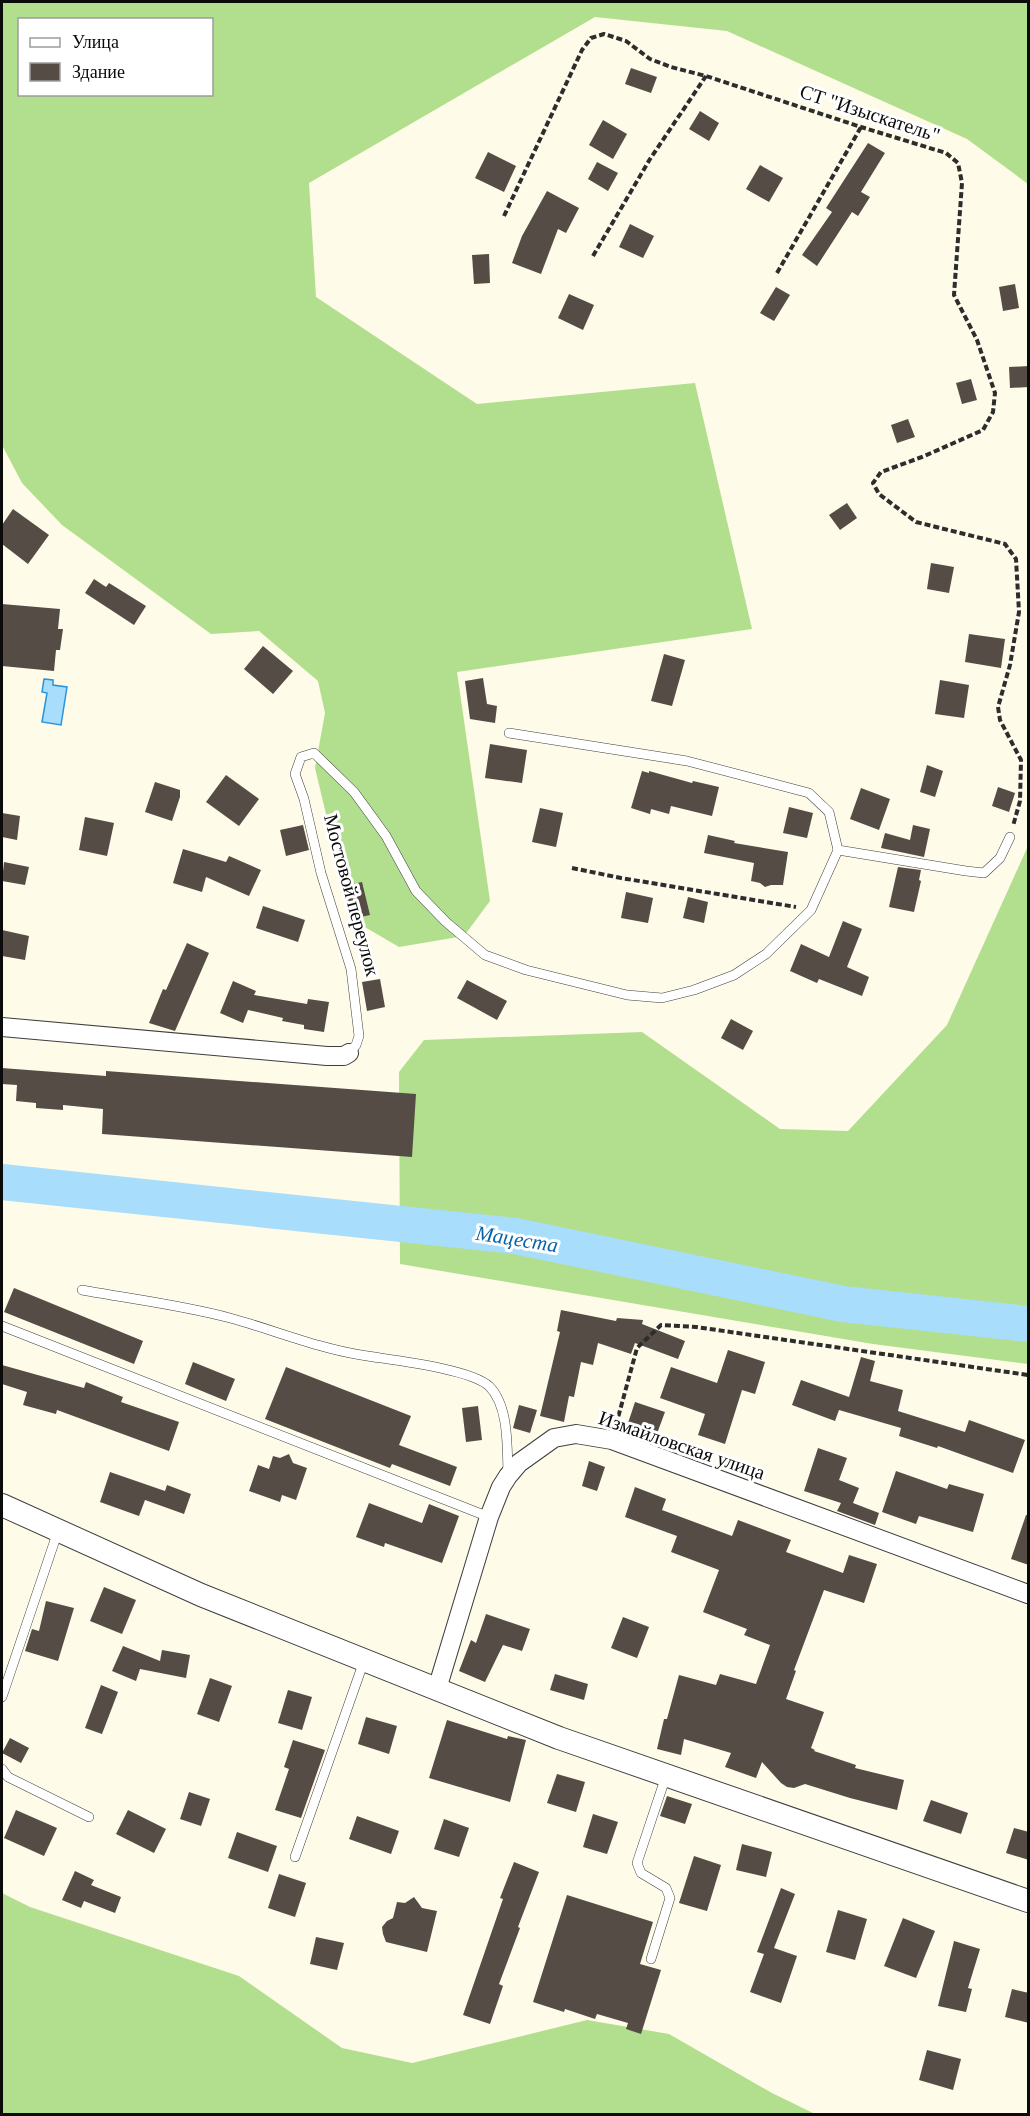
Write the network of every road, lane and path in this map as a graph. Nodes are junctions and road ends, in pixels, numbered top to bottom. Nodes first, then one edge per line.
1 (706, 76) junction
2 (861, 127) junction
3 (504, 216) dead end
4 (593, 256) dead end
5 (777, 273) dead end
6 (509, 733) dead end
7 (1010, 837) joint
8 (838, 850) junction
9 (572, 868) dead end
10 (811, 910) junction
11 (2, 1027) edge
12 (349, 1053) joint
13 (82, 1290) dead end
14 (2, 1326) edge
15 (1029, 1375) edge
16 (612, 1440) junction
17 (508, 1476) junction
18 (2, 1505) edge
19 (489, 1517) junction
20 (58, 1531) junction
21 (1029, 1594) edge
22 (364, 1661) junction
23 (437, 1689) junction
24 (2, 1697) edge
25 (2, 1769) edge
26 (666, 1776) junction
27 (90, 1817) dead end
28 (295, 1857) dead end
29 (1029, 1901) edge
30 (651, 1959) dead end

1 - 2 path, СТ "Изыскатель"
1 - 3 path, СТ "Изыскатель"
1 - 4 path
2 - 5 path
2 - 7 path, СТ "Изыскатель"
6 - 8 lane
7 - 8 lane
8 - 10 lane
9 - 10 path
10 - 12 lane, Мостовой переулок
11 - 12 street, Мостовой переулок
13 - 17 lane
14 - 19 lane
15 - 16 path
16 - 17 street, Измайловская улица
16 - 21 street, Измайловская улица
17 - 19 street, Измайловская улица
18 - 20 street
19 - 23 street, Измайловская улица
20 - 22 street
20 - 24 lane
22 - 23 street
22 - 28 lane
23 - 26 street
25 - 27 lane
26 - 29 street
26 - 30 lane

